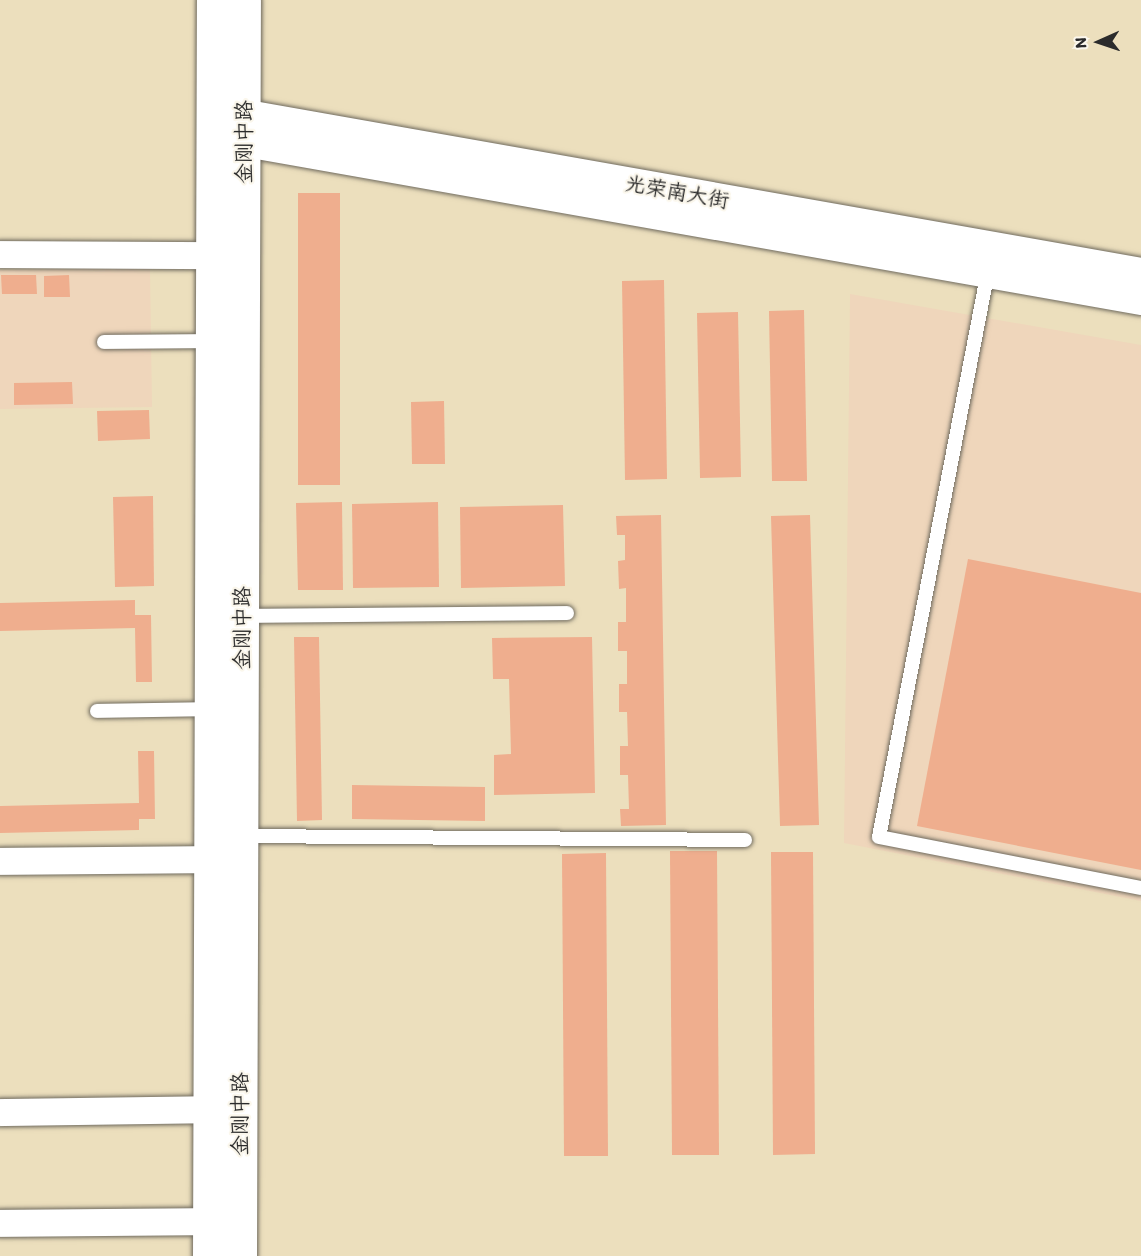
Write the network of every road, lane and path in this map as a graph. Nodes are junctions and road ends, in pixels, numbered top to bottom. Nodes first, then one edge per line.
1 (213, 0) edge
2 (244, 0) edge
3 (228, 125) junction
4 (0, 254) edge
5 (212, 255) junction
6 (988, 271) junction
7 (1141, 274) edge
8 (1141, 298) edge
9 (212, 341) junction
10 (104, 342) dead end
11 (567, 613) dead end
12 (242, 616) junction
13 (210, 709) junction
14 (97, 711) dead end
15 (241, 836) junction
16 (745, 840) dead end
17 (210, 859) junction
18 (0, 861) edge
19 (1141, 888) edge
20 (209, 1109) junction
21 (0, 1112) edge
22 (209, 1221) junction
23 (0, 1223) edge
24 (209, 1256) edge
25 (240, 1256) edge

1 - 3 street, 金刚中路
2 - 3 street, 金刚中路
3 - 5 street, 金刚中路
3 - 6 street, 光荣南大街
3 - 7 street, 光荣南大街
3 - 12 street, 金刚中路
4 - 5 street
5 - 9 street, 金刚中路
6 - 8 street, 光荣南大街
6 - 19 lane
9 - 10 lane
9 - 13 street, 金刚中路
11 - 12 lane
12 - 15 street, 金刚中路
13 - 14 lane
13 - 17 street, 金刚中路
15 - 16 lane
15 - 25 street, 金刚中路
17 - 18 street
17 - 20 street, 金刚中路
20 - 21 street
20 - 22 street, 金刚中路
22 - 23 street
22 - 24 street, 金刚中路

